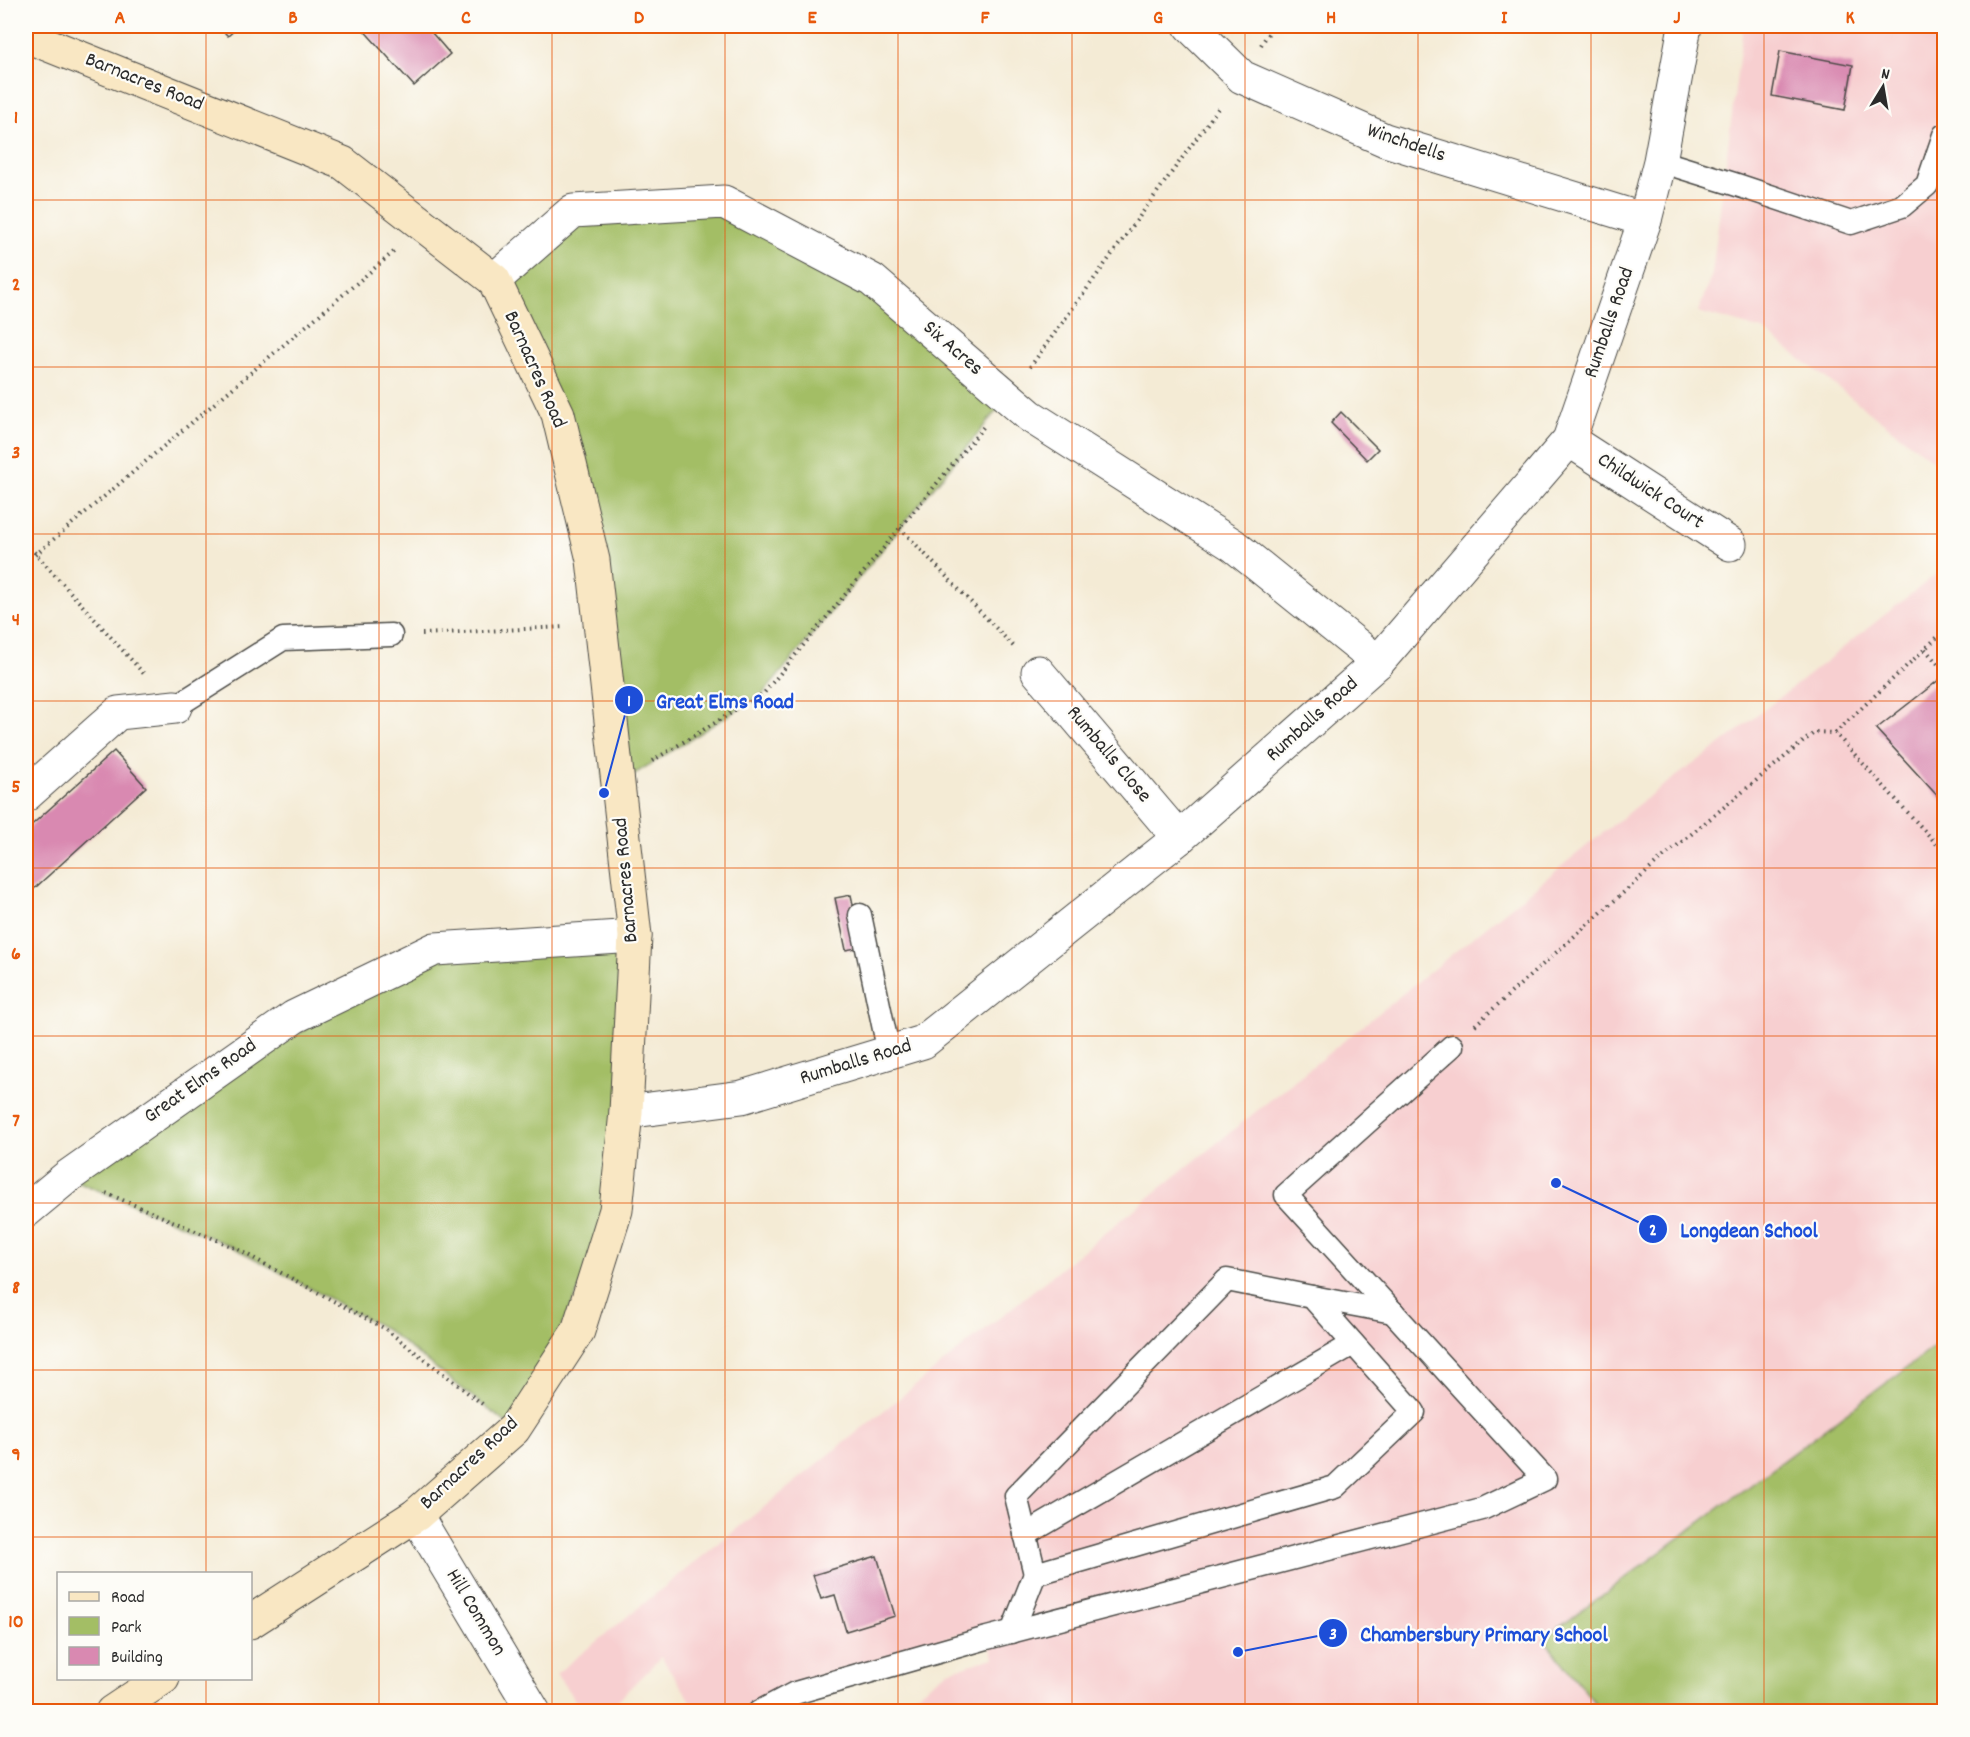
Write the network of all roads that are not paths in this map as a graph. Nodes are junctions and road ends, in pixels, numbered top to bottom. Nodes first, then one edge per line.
1 (1190, 26) edge
2 (1685, 26) edge
3 (26, 36) edge
4 (1944, 135) edge
5 (1660, 161) junction
6 (1645, 220) junction
7 (494, 280) junction
8 (1569, 440) junction
9 (1730, 544) dead end
10 (391, 635) road end
11 (1378, 662) junction
12 (1038, 672) road end
13 (175, 707) joint
14 (26, 795) edge
15 (1179, 838) junction
16 (860, 915) dead end
17 (635, 936) junction
18 (1452, 1046) road end
19 (889, 1053) junction
20 (626, 1112) junction
21 (26, 1211) edge
22 (1312, 1297) junction
23 (1393, 1312) junction
24 (1353, 1344) junction
25 (416, 1515) junction
26 (1025, 1535) junction
27 (1035, 1574) junction
28 (252, 1621) edge
29 (1012, 1632) junction
30 (160, 1680) edge
31 (112, 1712) edge
32 (534, 1712) edge
33 (759, 1712) edge

1 - 6 street, Winchdells
2 - 5 street, Rumballs Road
3 - 7 street, Barnacres Road
4 - 5 lane
5 - 6 street, Rumballs Road
6 - 8 street, Rumballs Road
7 - 11 street, Six Acres
7 - 17 street, Barnacres Road
8 - 9 street, Childwick Court
8 - 11 street, Rumballs Road
10 - 13 lane
11 - 15 street, Rumballs Road
12 - 15 street, Rumballs Close
13 - 14 street
15 - 19 street, Rumballs Road
16 - 19 lane
17 - 20 street, Barnacres Road
17 - 21 street, Great Elms Road
18 - 23 lane
19 - 20 street, Rumballs Road
20 - 25 street, Barnacres Road
22 - 23 lane
22 - 24 lane
22 - 26 lane
23 - 29 lane
24 - 26 lane
24 - 27 lane
25 - 28 street, Barnacres Road
25 - 32 street, Hill Common
26 - 27 lane
27 - 29 lane
29 - 33 lane
30 - 31 street

